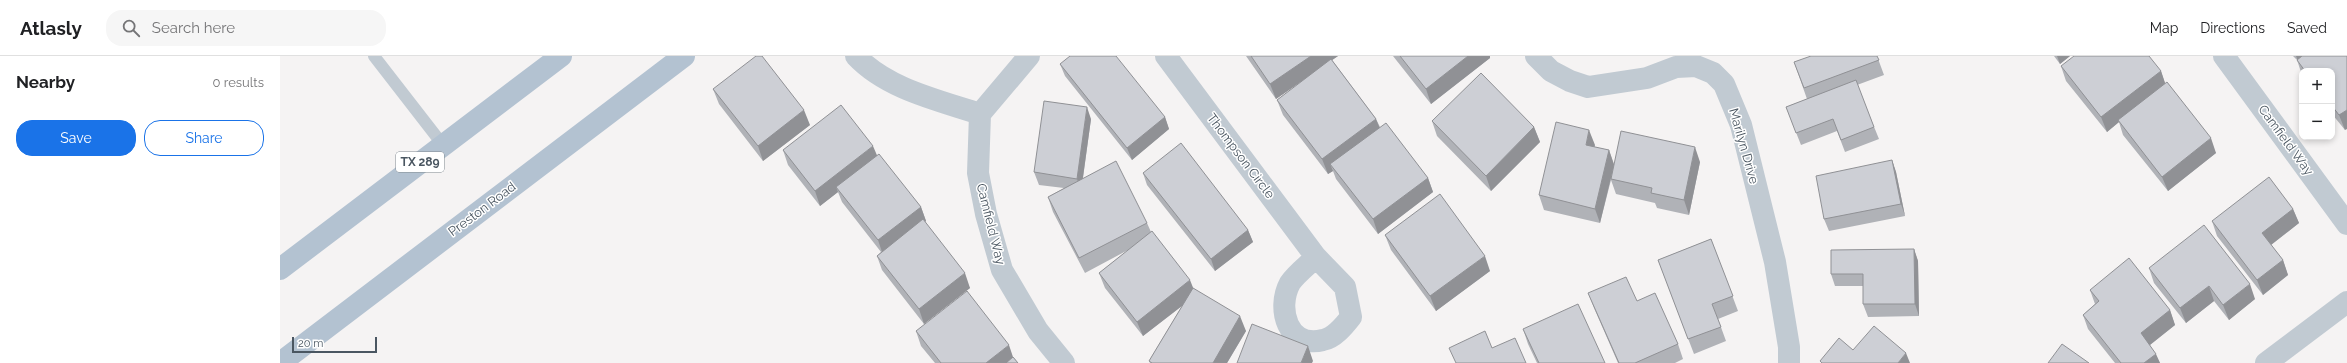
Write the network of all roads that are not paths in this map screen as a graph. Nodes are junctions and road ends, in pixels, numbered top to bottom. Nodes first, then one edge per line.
1 (374, 56) edge
2 (561, 56) edge
3 (684, 56) edge
4 (856, 56) edge
5 (1029, 56) edge
6 (1166, 56) edge
7 (1536, 56) edge
8 (2224, 56) edge
9 (980, 114) junction
10 (443, 145) junction
11 (2347, 224) edge
12 (1316, 257) dead end
13 (280, 269) edge
14 (2347, 302) edge
15 (280, 363) edge
16 (1064, 363) edge
17 (1789, 363) edge
18 (2266, 363) edge

1 - 10 lane
2 - 10 main road, TX 289
3 - 15 main road, Preston Road
4 - 9 street
5 - 9 street
6 - 12 street, Thompson Circle
7 - 17 street, Marilyn Drive
8 - 11 street, Camfield Way
9 - 16 street, Camfield Way
10 - 13 main road, TX 289
14 - 18 street

